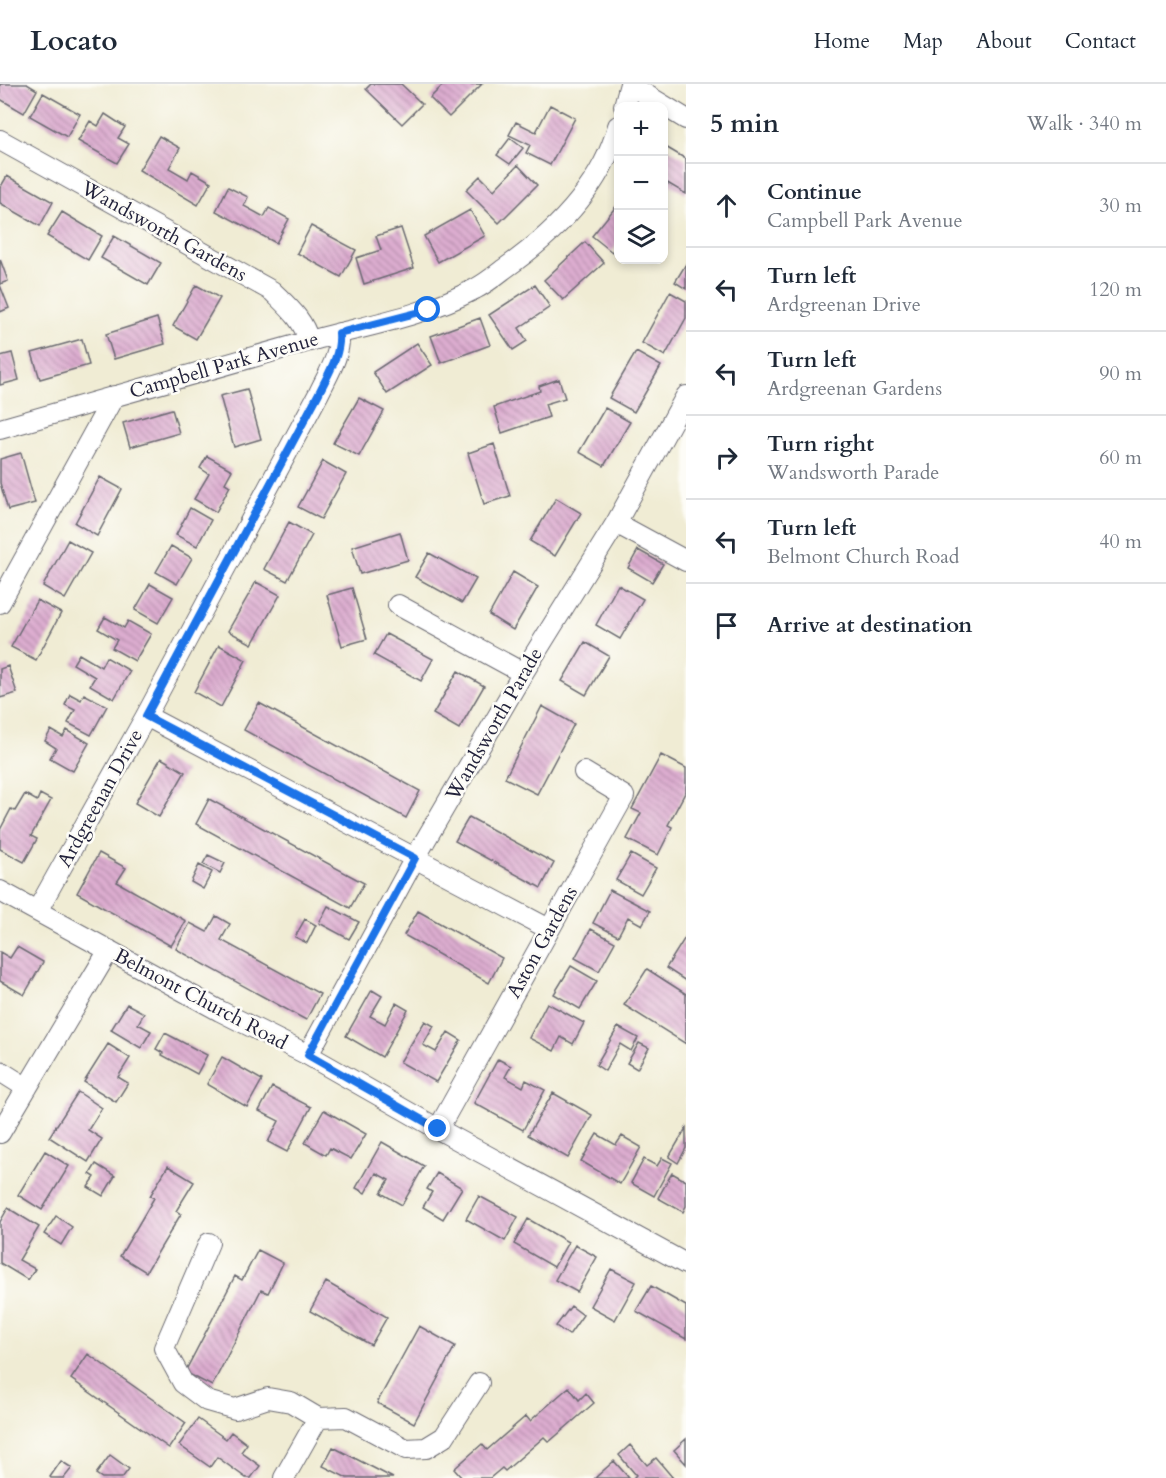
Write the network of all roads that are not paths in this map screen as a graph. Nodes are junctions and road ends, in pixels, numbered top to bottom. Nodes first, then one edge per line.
1 (630, 85) edge
2 (625, 102) edge
3 (686, 119) edge
4 (0, 140) edge
5 (614, 140) edge
6 (339, 333) junction
7 (309, 341) junction
8 (114, 396) junction
9 (686, 396) edge
10 (0, 429) edge
11 (616, 523) junction
12 (686, 561) edge
13 (0, 603) edge
14 (398, 605) dead end
15 (523, 673) junction
16 (146, 716) junction
17 (584, 772) dead end
18 (415, 858) junction
19 (0, 891) edge
20 (37, 912) junction
21 (549, 929) junction
22 (109, 951) junction
23 (308, 1055) junction
24 (0, 1071) edge
25 (27, 1088) junction
26 (438, 1129) junction
27 (0, 1133) edge
28 (209, 1243) dead end
29 (686, 1264) edge
30 (479, 1383) dead end
31 (318, 1418) junction
32 (284, 1478) edge

1 - 2 street
1 - 3 street
4 - 7 street, Wandsworth Gardens
5 - 6 street, Campbell Park Avenue
6 - 7 street, Campbell Park Avenue
6 - 16 street, Ardgreenan Drive
7 - 8 street, Campbell Park Avenue
8 - 10 street, Campbell Park Avenue
8 - 13 street
9 - 11 street, Wandsworth Parade
11 - 12 street
11 - 15 street, Wandsworth Parade
14 - 15 street
15 - 18 street, Wandsworth Parade
16 - 18 street
16 - 20 street, Ardgreenan Drive
17 - 21 street, Aston Gardens
18 - 21 street
18 - 23 street, Wandsworth Parade
19 - 20 street, Belmont Church Road
20 - 22 street, Belmont Church Road
21 - 26 street, Aston Gardens
22 - 23 street, Belmont Church Road
22 - 25 street
23 - 26 street, Belmont Church Road
24 - 25 street
25 - 27 street
26 - 29 street, Belmont Church Road
28 - 31 street
30 - 31 street
31 - 32 street

